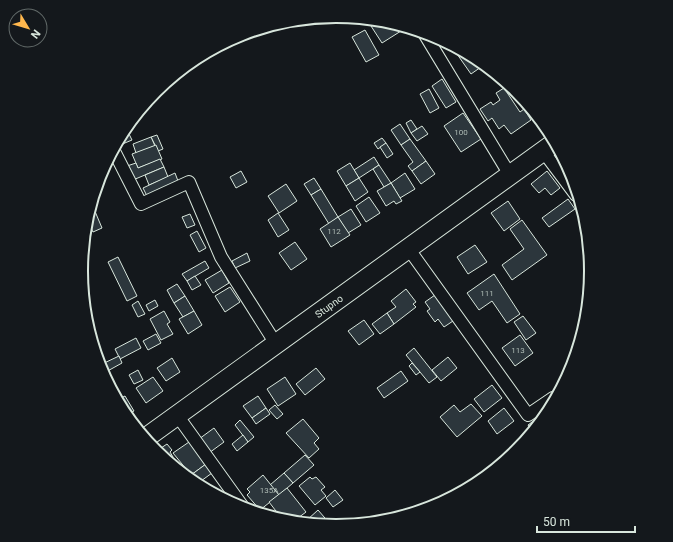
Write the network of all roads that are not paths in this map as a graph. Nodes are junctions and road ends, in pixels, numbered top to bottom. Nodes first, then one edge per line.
1 (428, 41) edge
2 (548, 148) edge
3 (117, 156) edge
4 (510, 175) junction
5 (567, 179) edge
6 (408, 248) junction
7 (276, 344) junction
8 (547, 403) edge
9 (177, 415) junction
10 (150, 435) edge
11 (236, 497) edge

1 - 4 street
2 - 4 main road, Stupno
2 - 5 street
3 - 7 street
4 - 6 main road, Stupno
6 - 7 main road, Stupno
6 - 8 street
7 - 9 main road, Stupno
9 - 10 main road, Stupno
9 - 11 street

